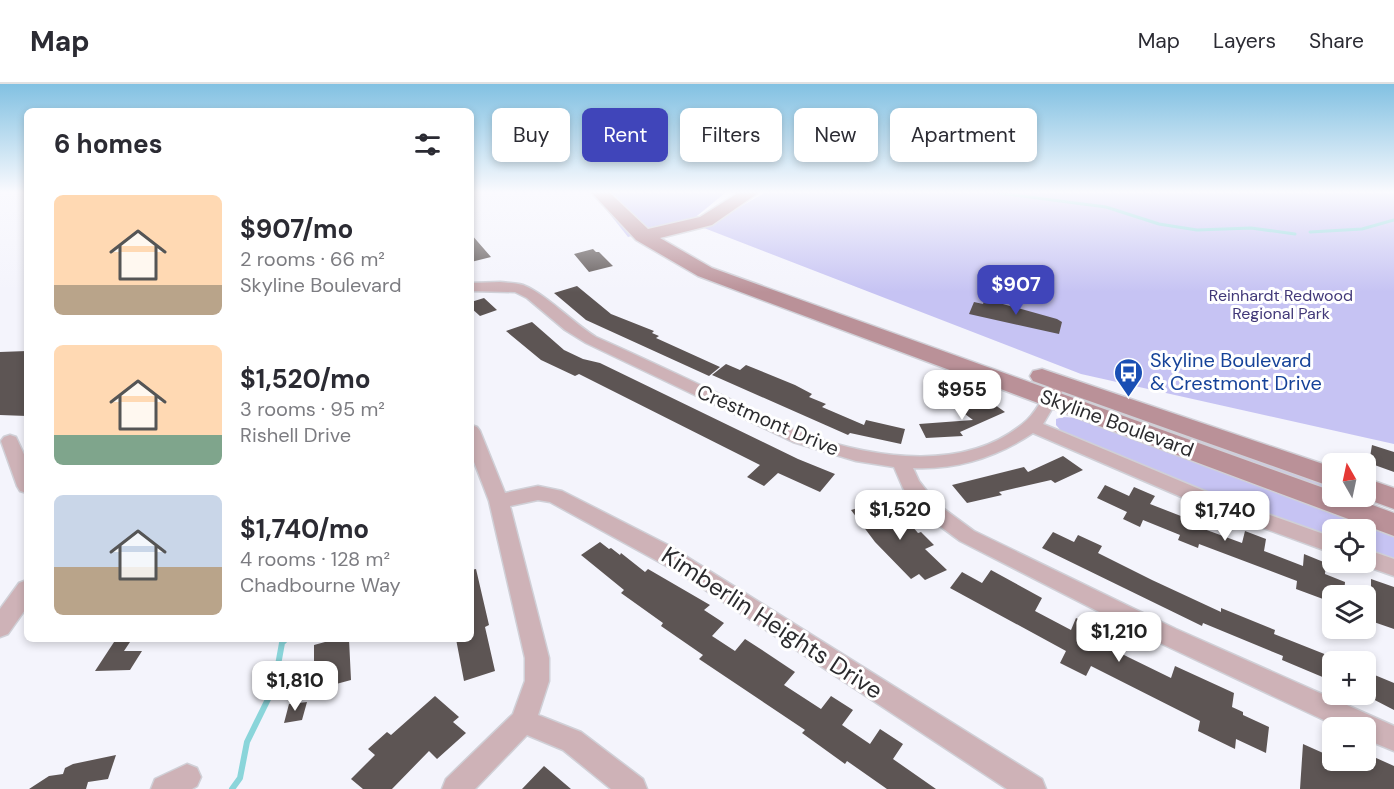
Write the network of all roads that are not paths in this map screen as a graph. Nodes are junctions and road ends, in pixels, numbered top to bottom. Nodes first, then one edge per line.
1 (647, 226) edge
2 (660, 226) edge
3 (696, 226) edge
4 (650, 228) junction
5 (692, 248) junction
6 (474, 287) edge
7 (1056, 390) junction
8 (1031, 426) junction
9 (474, 438) edge
10 (12, 439) edge
11 (902, 463) junction
12 (1322, 474) edge
13 (24, 477) edge
14 (1376, 492) edge
15 (1394, 499) edge
16 (499, 501) junction
17 (1394, 525) edge
18 (1322, 541) edge
19 (1376, 561) edge
20 (1394, 568) edge
21 (24, 593) edge
22 (0, 627) edge
23 (523, 721) junction
24 (1394, 739) edge
25 (456, 789) edge
26 (633, 789) edge
27 (1032, 789) edge

1 - 4 main road
2 - 4 main road
3 - 5 main road
4 - 5 main road, Skyline Boulevard
4 - 7 main road, Skyline Boulevard
5 - 7 main road, Skyline Boulevard
6 - 11 street, Crestmont Drive
7 - 8 street, Crestmont Drive
7 - 12 main road, Skyline Boulevard
7 - 17 main road, Skyline Boulevard
8 - 11 street, Crestmont Drive
8 - 18 street
9 - 16 street
10 - 13 street
11 - 24 street
14 - 15 main road
16 - 23 street
16 - 27 street, Kimberlin Heights Drive
19 - 20 street
21 - 22 street
23 - 25 street
23 - 26 street

